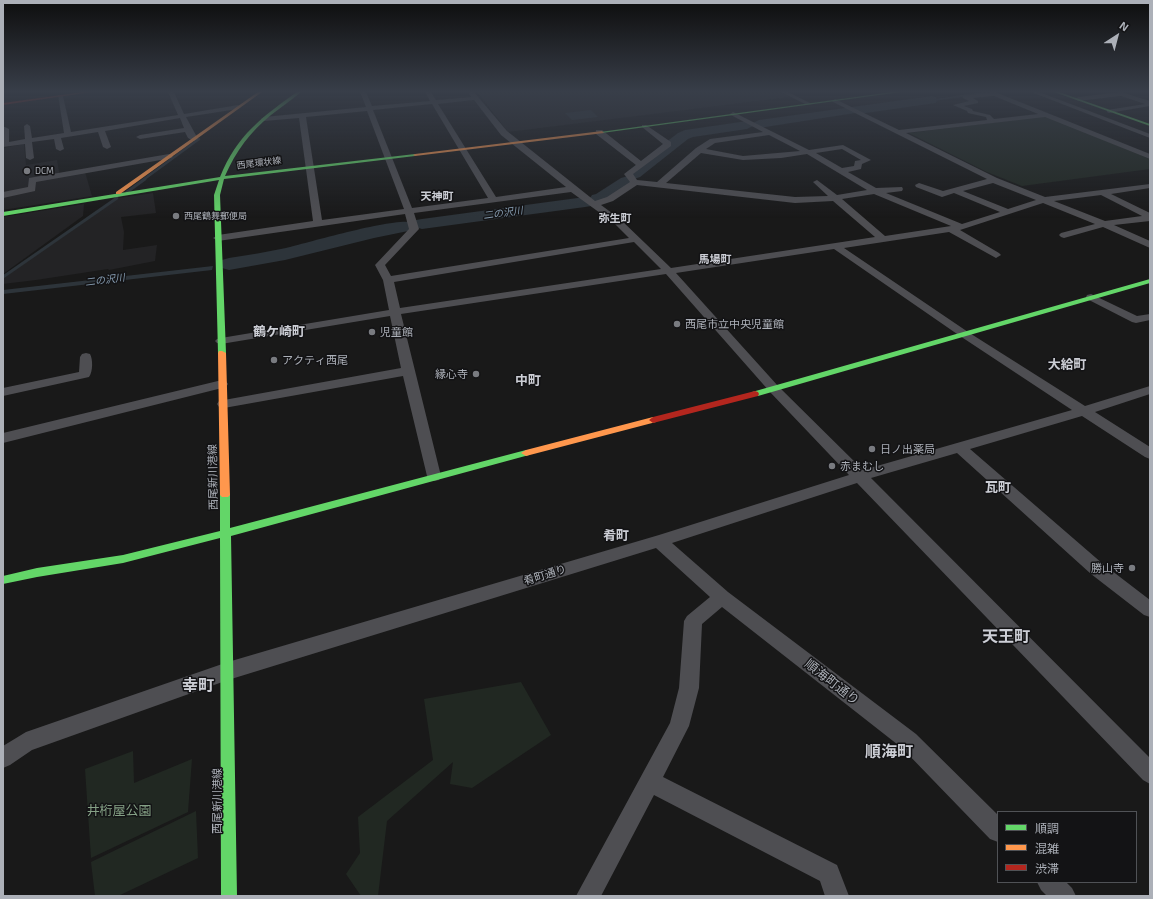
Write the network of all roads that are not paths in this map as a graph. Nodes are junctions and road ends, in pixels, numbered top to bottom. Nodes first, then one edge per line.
1 (5, 134) edge
2 (27, 134) edge
3 (75, 134) edge
4 (102, 134) edge
5 (158, 134) edge
6 (190, 134) edge
7 (201, 134) edge
8 (247, 134) edge
9 (304, 134) edge
10 (379, 134) edge
11 (453, 134) edge
12 (505, 134) edge
13 (583, 134) edge
14 (601, 134) edge
15 (655, 134) edge
16 (763, 134) edge
17 (772, 134) edge
18 (904, 134) edge
19 (1095, 134) edge
20 (68, 135) joint
21 (57, 137) junction
22 (140, 137) dead end
23 (194, 139) junction
24 (28, 142) junction
25 (516, 143) junction
26 (4, 145) edge
27 (107, 147) dead end
28 (60, 149) dead end
29 (462, 150) junction
30 (699, 150) junction
31 (808, 152) junction
32 (169, 156) junction
33 (1150, 157) edge
34 (30, 158) dead end
35 (389, 158) junction
36 (641, 164) junction
37 (309, 168) junction
38 (840, 171) junction
39 (220, 178) junction
40 (994, 180) junction
41 (635, 182) junction
42 (816, 182) dead end
43 (659, 185) junction
44 (919, 185) dead end
45 (1150, 186) edge
46 (572, 189) junction
47 (899, 189) dead end
48 (875, 191) junction
49 (956, 191) junction
50 (1102, 192) junction
51 (3, 195) edge
52 (114, 196) junction
53 (834, 198) junction
54 (493, 199) junction
55 (1043, 200) junction
56 (596, 204) junction
57 (409, 211) junction
58 (1006, 211) junction
59 (3, 214) edge
60 (1150, 217) edge
61 (318, 222) junction
62 (1104, 224) junction
63 (962, 227) junction
64 (951, 229) junction
65 (1064, 235) dead end
66 (218, 238) junction
67 (637, 239) junction
68 (883, 239) junction
69 (1150, 245) edge
70 (837, 247) junction
71 (996, 255) dead end
72 (669, 271) junction
73 (388, 280) junction
74 (1150, 281) edge
75 (1091, 297) junction
76 (395, 312) junction
77 (1150, 317) edge
78 (964, 334) junction
79 (221, 341) junction
80 (86, 357) dead end
81 (408, 371) junction
82 (222, 384) junction
83 (774, 389) junction
84 (1150, 390) edge
85 (3, 392) edge
86 (224, 404) junction
87 (1084, 411) junction
88 (3, 438) edge
89 (960, 448) junction
90 (1150, 454) edge
91 (434, 476) junction
92 (861, 476) junction
93 (225, 534) junction
94 (659, 541) junction
95 (3, 580) edge
96 (722, 597) junction
97 (1150, 610) edge
98 (228, 671) junction
99 (3, 758) edge
100 (1150, 773) edge
101 (649, 781) junction
102 (997, 830) edge
103 (1050, 883) edge
104 (229, 896) edge
105 (588, 896) edge
106 (836, 896) edge
107 (1064, 896) edge

1 - 26 street
2 - 24 street
3 - 20 street
4 - 27 street
5 - 22 street
6 - 23 street
7 - 23 main road
8 - 39 main road, 西尾新川港線
9 - 37 street
10 - 35 street
11 - 29 street
12 - 25 street
13 - 25 main road, 西尾環状線
14 - 36 street
15 - 36 street
16 - 30 street
17 - 31 street
18 - 40 street
19 - 33 street
20 - 21 street
21 - 24 street
21 - 28 street
23 - 32 main road
24 - 26 street
24 - 34 street
25 - 29 main road, 西尾環状線
25 - 46 street
29 - 35 main road, 西尾環状線
29 - 54 street
30 - 31 street
30 - 43 street
31 - 38 street
31 - 38 street
32 - 51 street
32 - 52 main road
35 - 37 main road, 西尾環状線
35 - 57 street
36 - 41 street
37 - 39 main road, 西尾環状線
37 - 61 street
38 - 48 street
39 - 52 main road, 西尾環状線
39 - 66 main road, 西尾新川港線
40 - 49 street
40 - 55 street
41 - 43 street
41 - 56 street
42 - 53 street
43 - 53 street
44 - 49 street
45 - 50 street
46 - 54 street
46 - 56 street
47 - 48 street
48 - 53 street
48 - 63 street
49 - 58 street
50 - 55 street
50 - 60 street
52 - 59 main road, 西尾環状線
53 - 68 street
54 - 57 street
55 - 58 street
55 - 62 street
56 - 67 street
57 - 61 street
57 - 73 street
58 - 63 street
60 - 62 street
61 - 66 street
62 - 65 street
62 - 69 street
63 - 64 street
64 - 68 street
64 - 71 street
66 - 79 main road, 西尾新川港線
67 - 72 street
67 - 73 street
68 - 70 street
70 - 72 street
70 - 78 street
72 - 76 street
72 - 83 street
73 - 76 street
74 - 75 main road
75 - 77 street
75 - 78 main road
76 - 79 street
76 - 81 street
78 - 83 main road
78 - 87 street
79 - 82 main road, 西尾新川港線
80 - 85 street
81 - 86 street
81 - 91 street
82 - 86 main road, 西尾新川港線
82 - 88 street
83 - 91 main road
83 - 92 street
84 - 87 street, 肴町通り
86 - 93 main road, 西尾新川港線
87 - 89 street, 肴町通り
87 - 90 street
89 - 92 street, 肴町通り
89 - 97 street
91 - 93 main road
92 - 94 street, 肴町通り
92 - 100 street
93 - 95 main road
93 - 98 main road, 西尾新川港線
94 - 96 street, 順海町通り
94 - 98 street, 肴町通り
96 - 101 street
96 - 102 street, 順海町通り
98 - 99 street, 肴町通り
98 - 104 main road, 西尾新川港線
101 - 105 street
101 - 106 street
103 - 107 street

